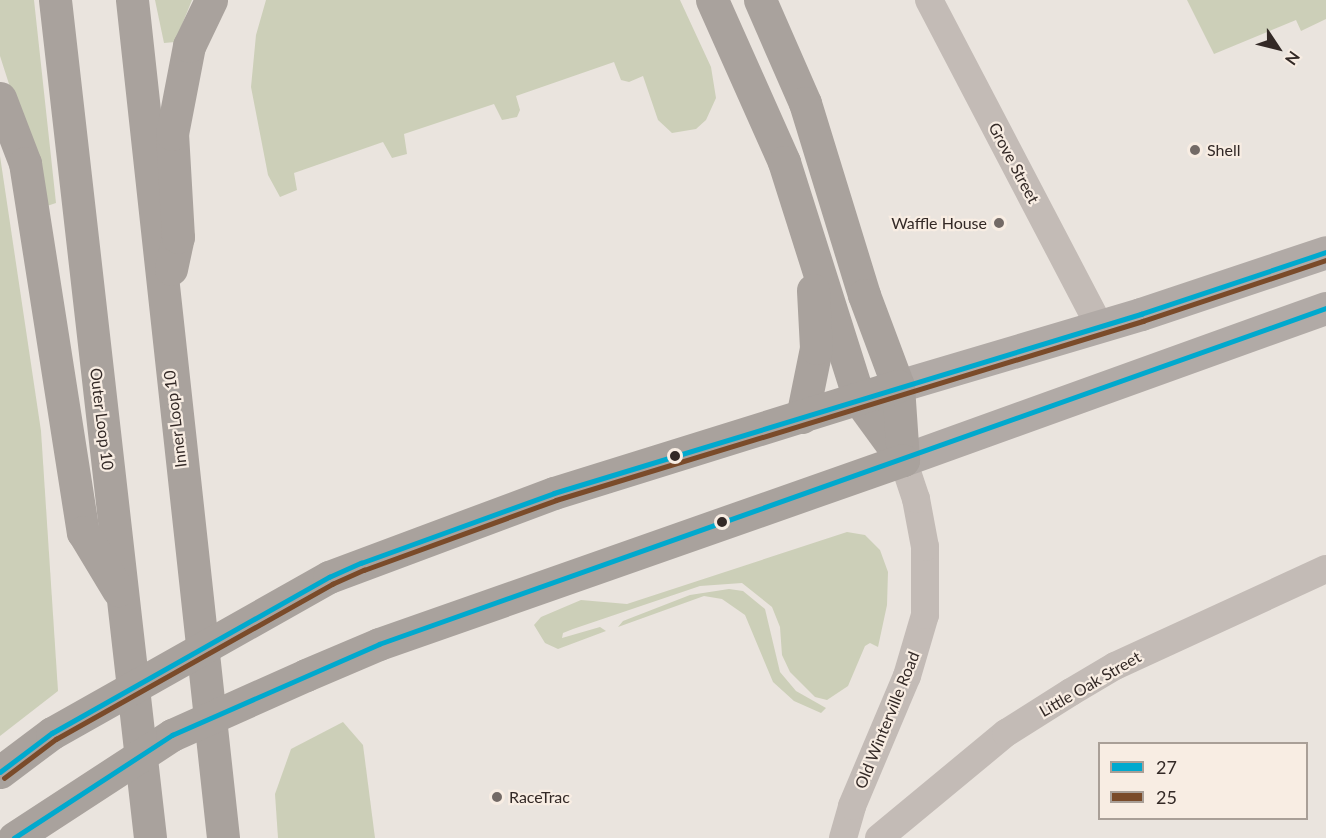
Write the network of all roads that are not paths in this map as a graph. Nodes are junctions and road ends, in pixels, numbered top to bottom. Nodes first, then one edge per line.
1 (55, 0) edge
2 (132, 0) edge
3 (211, 0) edge
4 (712, 0) edge
5 (760, 0) edge
6 (929, 0) edge
7 (0, 98) edge
8 (1326, 252) edge
9 (813, 258) junction
10 (1326, 308) edge
11 (162, 309) junction
12 (1100, 327) junction
13 (898, 387) junction
14 (860, 401) junction
15 (802, 417) junction
16 (903, 460) junction
17 (1326, 569) edge
18 (124, 600) junction
19 (0, 772) edge
20 (14, 838) edge
21 (150, 838) edge
22 (223, 838) edge
23 (843, 838) edge
24 (879, 838) edge

1 - 18 highway, Outer Loop 10
2 - 11 highway, Inner Loop 10
3 - 11 highway
4 - 9 highway
5 - 13 highway
6 - 12 street, Grove Street
7 - 18 highway
8 - 12 main road
9 - 14 highway
9 - 15 highway
10 - 16 main road
11 - 22 highway, Inner Loop 10
12 - 13 main road
13 - 14 highway
13 - 16 highway
14 - 15 highway
14 - 16 highway
15 - 19 highway
16 - 20 highway
16 - 23 street, Old Winterville Road
17 - 24 street, Little Oak Street
18 - 21 highway, Outer Loop 10

